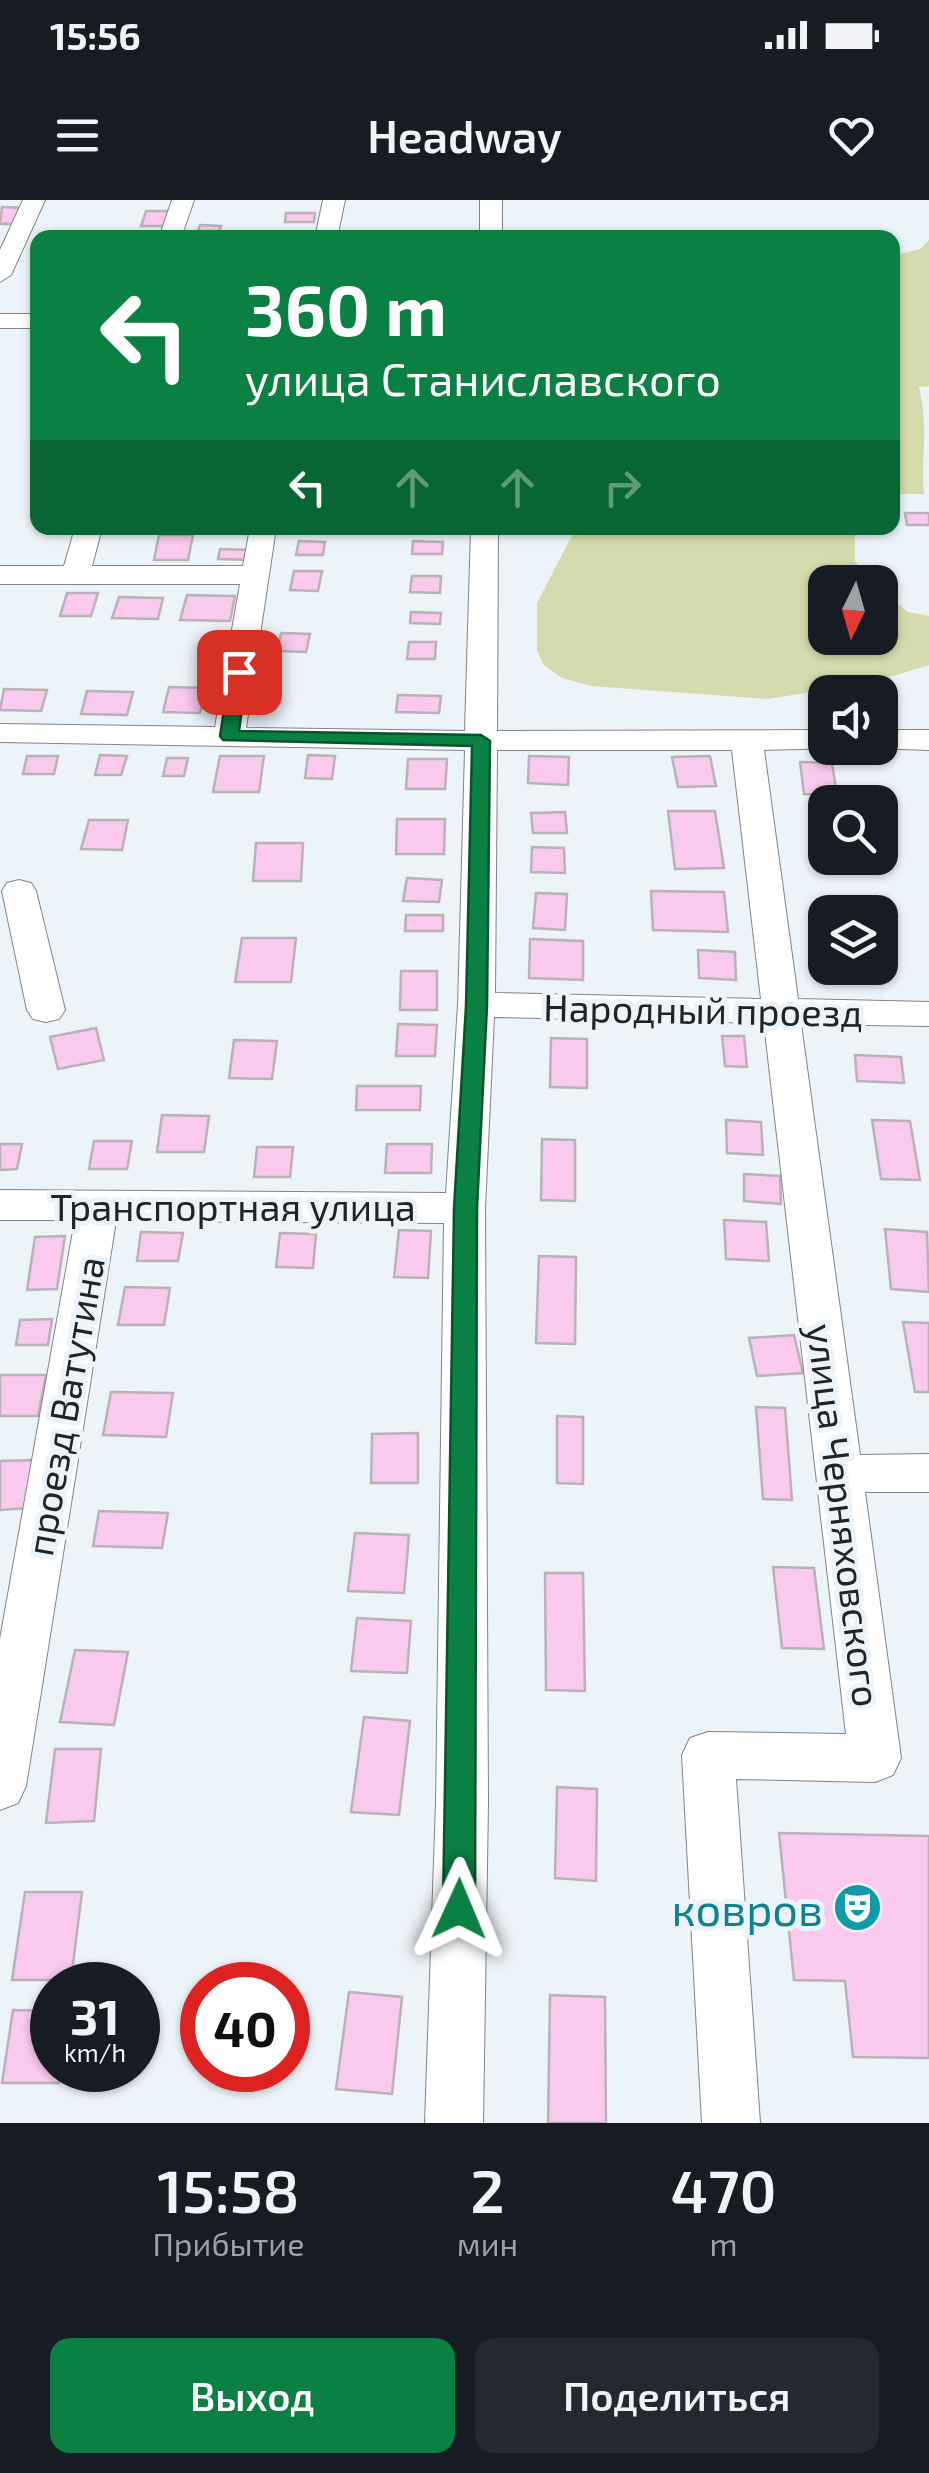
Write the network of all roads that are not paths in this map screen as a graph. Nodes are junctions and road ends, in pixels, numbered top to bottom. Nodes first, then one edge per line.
1 (34, 200) edge
2 (182, 200) edge
3 (334, 200) edge
4 (491, 200) edge
5 (173, 230) edge
6 (328, 230) edge
7 (490, 230) edge
8 (0, 275) edge
9 (0, 321) edge
10 (30, 322) edge
11 (86, 535) edge
12 (262, 535) edge
13 (485, 535) edge
14 (76, 573) junction
15 (0, 575) edge
16 (253, 575) junction
17 (0, 732) edge
18 (229, 736) junction
19 (746, 740) junction
20 (808, 740) edge
21 (898, 740) edge
22 (929, 740) edge
23 (481, 741) junction
24 (19, 891) dead end
25 (14, 932) edge
26 (476, 1006) junction
27 (46, 1010) dead end
28 (784, 1011) junction
29 (929, 1014) edge
30 (98, 1203) junction
31 (0, 1204) edge
32 (465, 1208) junction
33 (929, 1473) edge
34 (838, 1474) junction
35 (0, 1786) edge
36 (454, 2123) edge
37 (731, 2123) edge

1 - 8 street
2 - 5 street
3 - 6 street
4 - 7 street
9 - 10 street
11 - 14 street
12 - 16 street
13 - 23 street
14 - 15 street
14 - 16 street
16 - 18 street
17 - 18 street
18 - 23 street
19 - 20 street
19 - 23 street
19 - 28 street, улица Черняховского
21 - 22 street
23 - 26 street
24 - 25 street
25 - 27 street
26 - 28 street, Народный проезд
26 - 32 street
28 - 29 street, Народный проезд
28 - 34 street, улица Черняховского
30 - 31 street, Транспортная улица
30 - 32 street, Транспортная улица
30 - 35 street, проезд Ватутина
32 - 36 street
33 - 34 street
34 - 37 street, улица Черняховского

